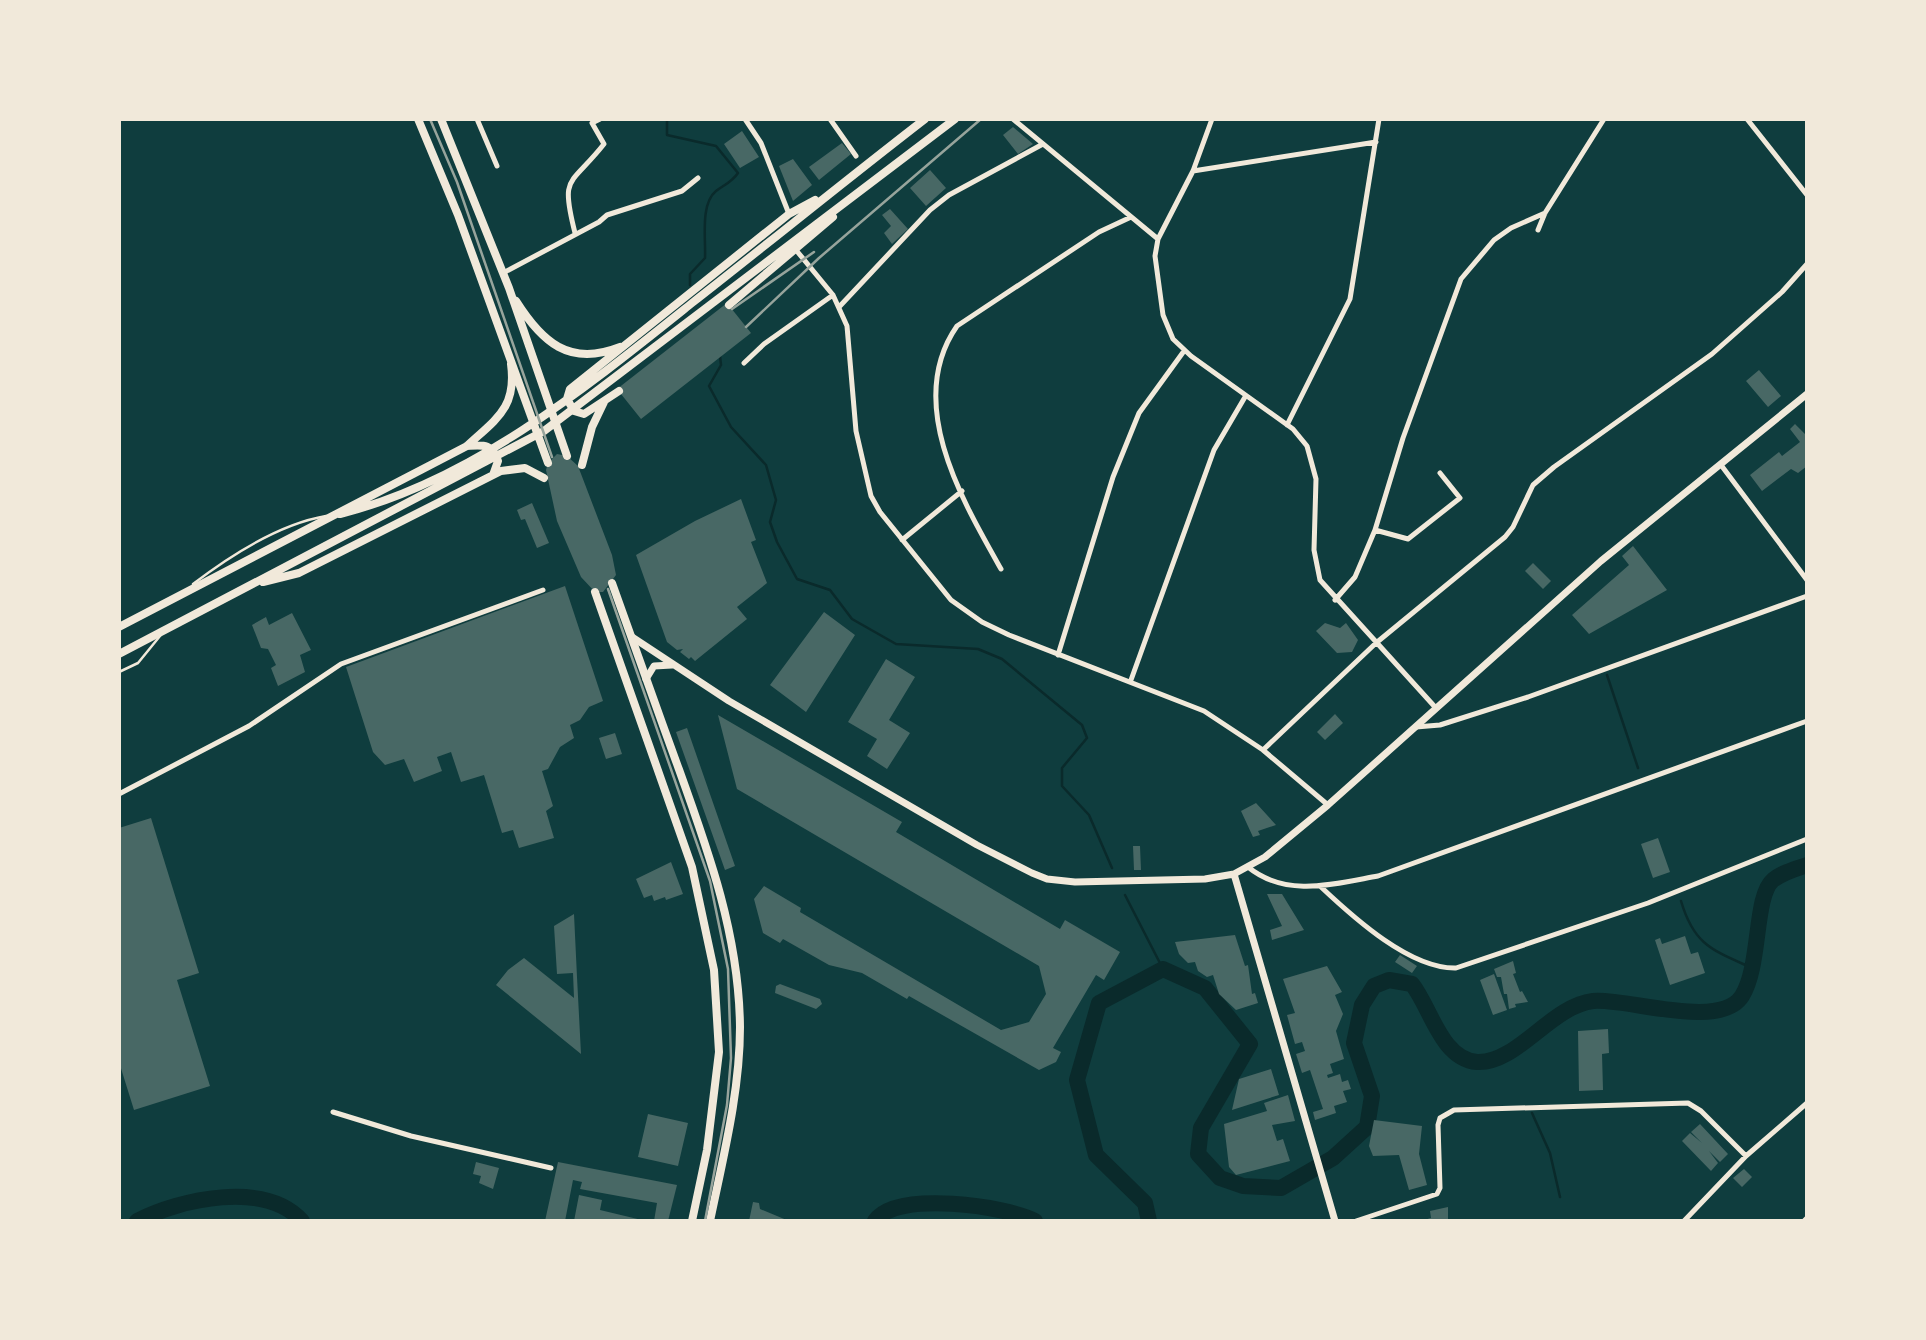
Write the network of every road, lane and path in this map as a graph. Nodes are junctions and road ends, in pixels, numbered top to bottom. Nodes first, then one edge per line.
1 (418, 119) edge
2 (441, 119) edge
3 (477, 119) edge
4 (600, 119) edge
5 (745, 119) edge
6 (830, 119) edge
7 (925, 119) edge
8 (955, 119) edge
9 (1013, 119) edge
10 (1212, 119) edge
11 (1379, 119) edge
12 (1604, 119) edge
13 (1747, 119) edge
14 (1376, 142) junction
15 (1043, 144) junction
16 (856, 156) dead end
17 (497, 166) dead end
18 (1193, 171) junction
19 (698, 178) dead end
20 (827, 193) junction
21 (1807, 195) edge
22 (838, 209) junction
23 (1545, 213) junction
24 (789, 214) junction
25 (1129, 218) junction
26 (1538, 230) dead end
27 (575, 233) junction
28 (1158, 239) junction
29 (796, 250) junction
30 (1807, 264) edge
31 (503, 273) junction
32 (509, 289) junction
33 (833, 295) junction
34 (729, 305) dead end
35 (840, 306) junction
36 (637, 336) junction
37 (1184, 351) junction
38 (744, 363) dead end
39 (512, 364) junction
40 (619, 391) dead end
41 (1807, 394) edge
42 (1245, 397) junction
43 (605, 401) junction
44 (1287, 425) junction
45 (467, 446) junction
46 (567, 456) dead end
47 (548, 463) dead end
48 (582, 465) dead end
49 (1721, 465) junction
50 (1440, 473) dead end
51 (493, 475) junction
52 (544, 478) dead end
53 (962, 491) junction
54 (340, 514) junction
55 (1375, 530) junction
56 (902, 540) junction
57 (1001, 569) dead end
58 (1807, 580) edge
59 (612, 583) dead end
60 (253, 584) junction
61 (543, 590) dead end
62 (594, 592) dead end
63 (1807, 596) edge
64 (1335, 600) junction
65 (119, 627) edge
66 (163, 631) junction
67 (632, 638) junction
68 (1376, 643) junction
69 (119, 654) edge
70 (1058, 655) junction
71 (672, 665) junction
72 (119, 673) edge
73 (646, 679) junction
74 (1131, 680) junction
75 (1435, 707) junction
76 (1807, 721) edge
77 (1414, 727) junction
78 (1264, 750) junction
79 (119, 794) edge
80 (1328, 805) junction
81 (1807, 839) edge
82 (1248, 867) junction
83 (1234, 874) junction
84 (1321, 887) junction
85 (1807, 1103) edge
86 (333, 1112) dead end
87 (1746, 1157) junction
88 (551, 1168) dead end
89 (691, 1221) edge
90 (710, 1221) edge
91 (1335, 1221) edge
92 (1356, 1221) edge
93 (1684, 1221) edge

1 - 39 main road
2 - 31 main road
3 - 17 street
4 - 27 street
5 - 24 street
6 - 16 street
7 - 20 main road
8 - 22 main road
9 - 15 street
10 - 18 street
11 - 14 street
12 - 23 street
13 - 21 street
14 - 18 street
14 - 44 street
15 - 25 street
15 - 35 street
18 - 28 street
19 - 27 street
20 - 24 main road
20 - 54 main road
22 - 29 main road
22 - 60 main road
23 - 26 street
23 - 55 street
24 - 36 main road
25 - 28 street
25 - 53 street
27 - 31 street
28 - 37 street
29 - 33 street
29 - 34 main road
30 - 68 street
31 - 32 main road
32 - 36 main road
32 - 46 main road
33 - 35 street
33 - 38 street
35 - 56 street
36 - 43 main road
37 - 42 street
37 - 70 street
39 - 45 main road
39 - 47 main road
40 - 43 main road
41 - 49 main road
42 - 44 street
42 - 74 street
43 - 48 main road
44 - 64 street
45 - 51 main road
45 - 54 main road
49 - 58 street
49 - 75 main road
50 - 55 street
51 - 52 main road
51 - 60 main road
53 - 56 street
53 - 57 street
54 - 65 main road
55 - 64 street
56 - 70 street
59 - 67 main road
60 - 66 main road
61 - 79 street
62 - 89 main road
63 - 77 street
64 - 68 street
66 - 69 main road
66 - 72 lane
67 - 71 main road
67 - 73 main road
68 - 75 street
68 - 78 street
70 - 74 street
71 - 73 main road
71 - 83 main road
73 - 90 main road
74 - 78 street
75 - 77 main road
76 - 84 street
77 - 80 main road
78 - 80 street
80 - 82 main road
81 - 84 street
82 - 83 main road
82 - 84 street
83 - 91 main road
85 - 87 street
86 - 88 street
87 - 92 street
87 - 93 street

